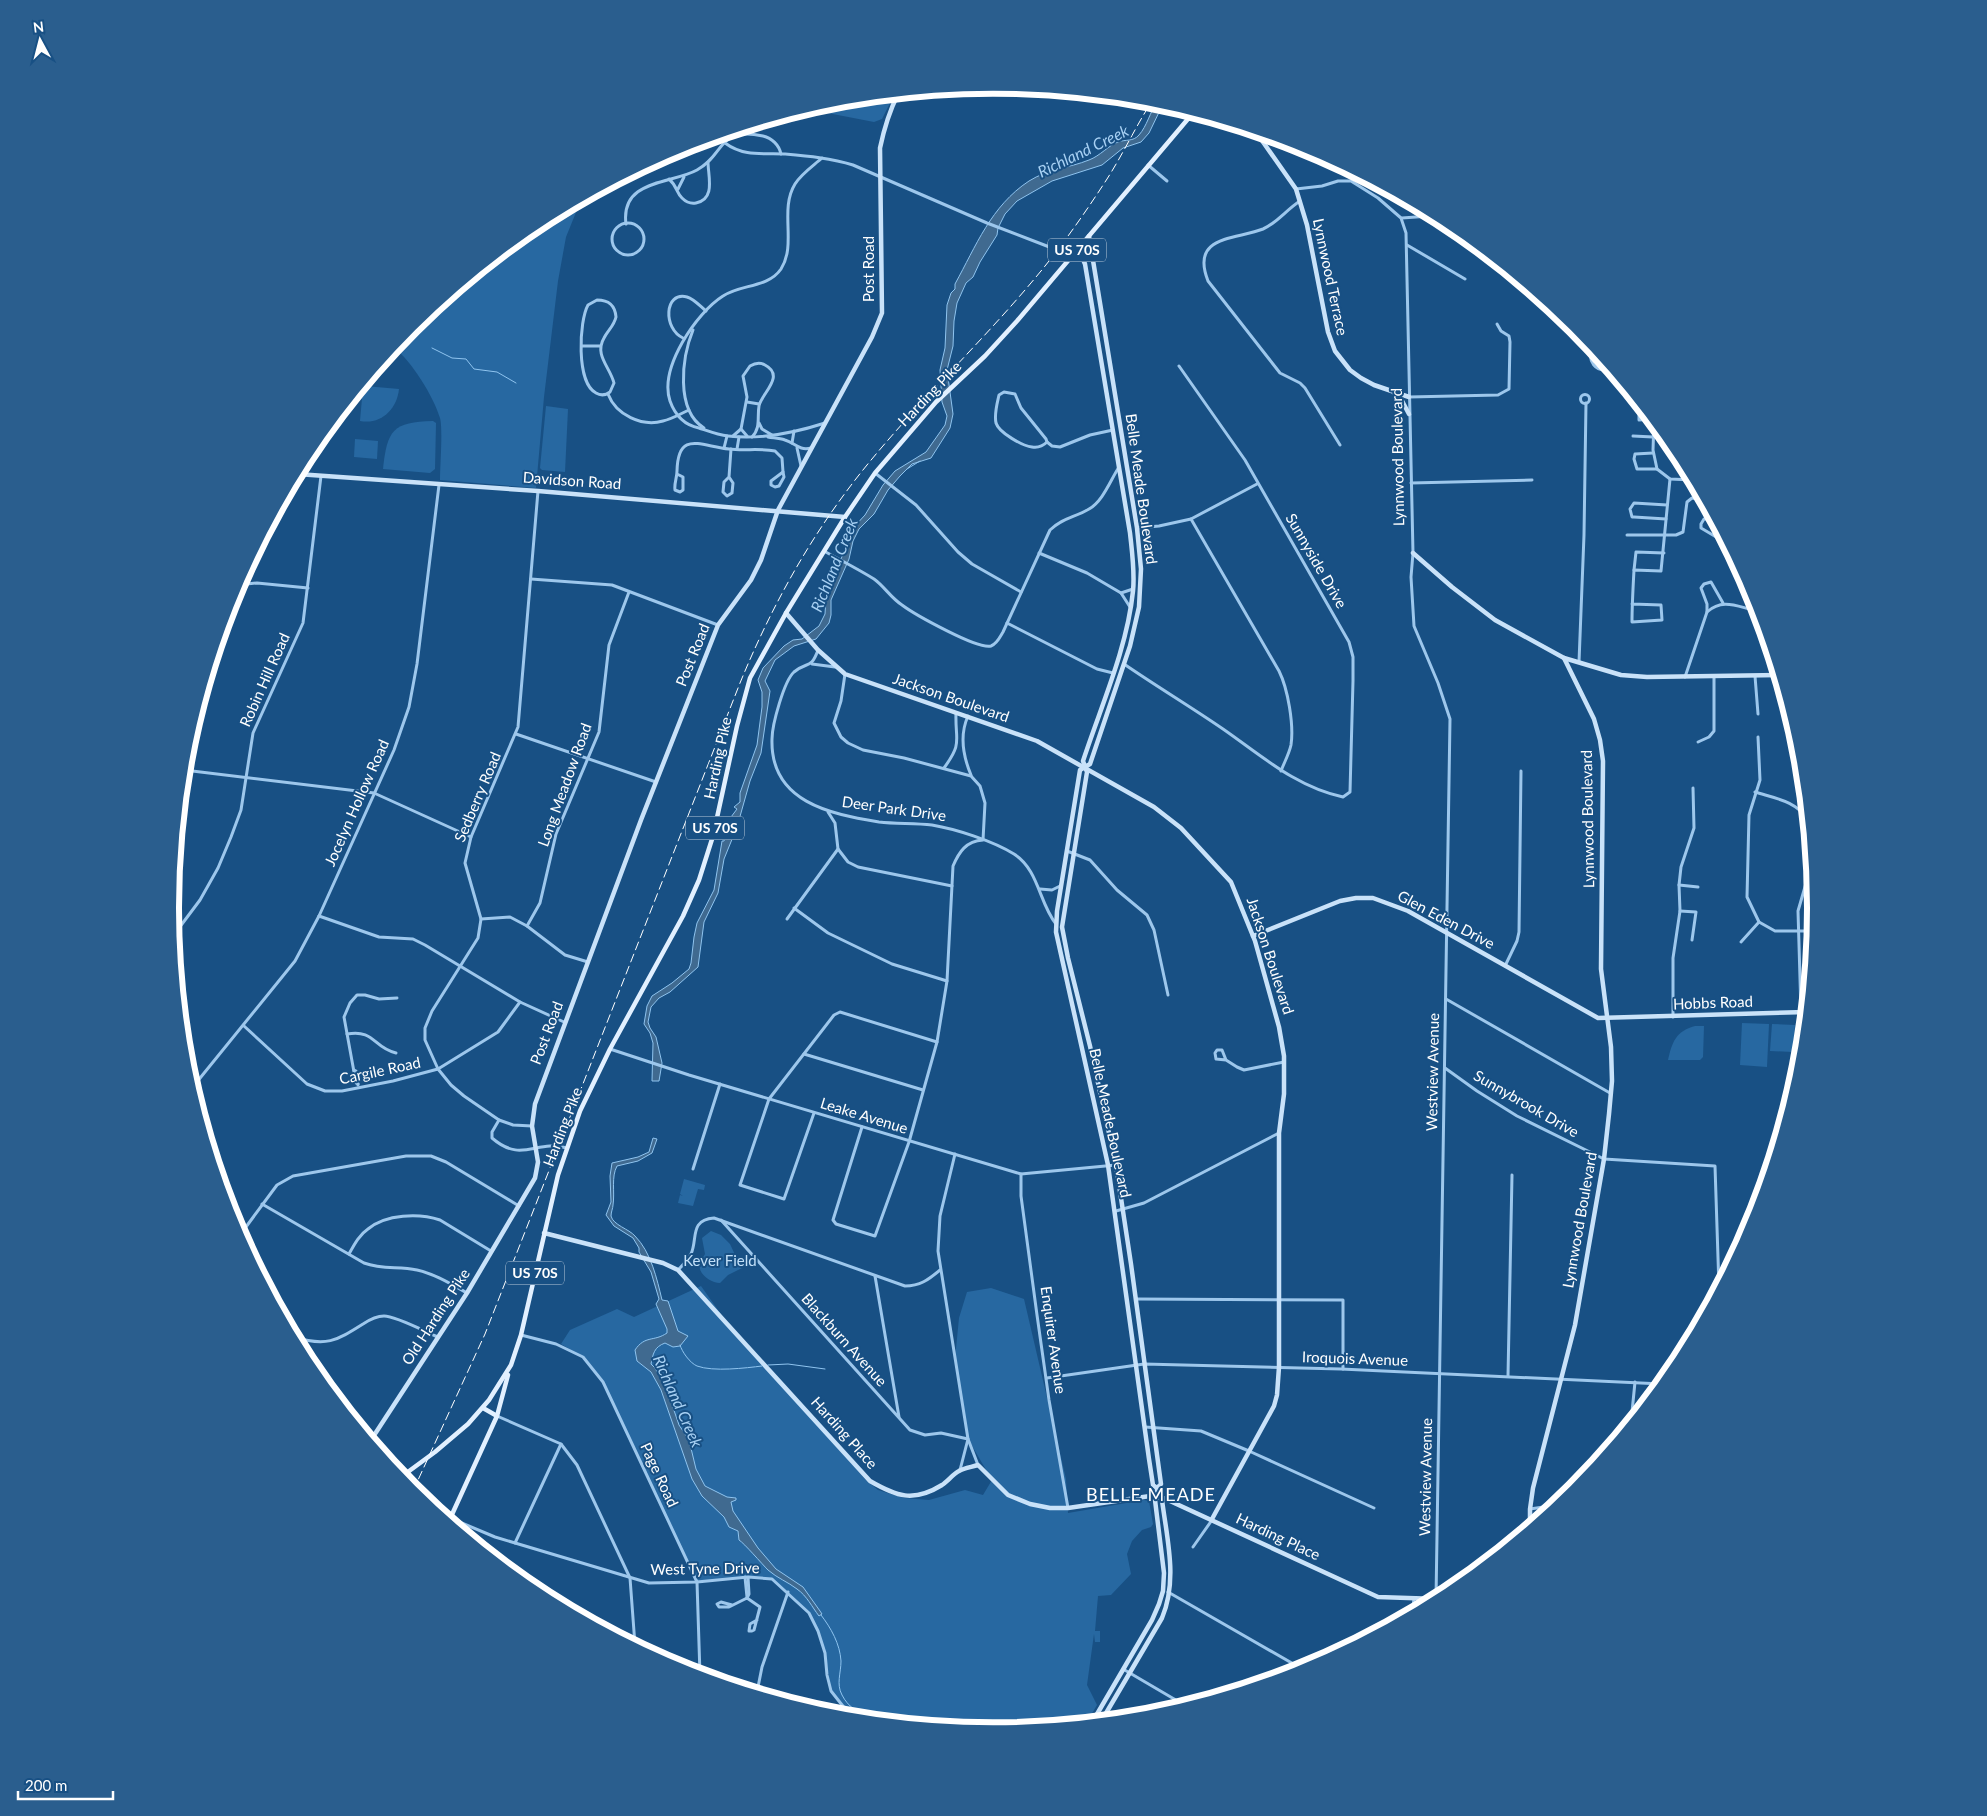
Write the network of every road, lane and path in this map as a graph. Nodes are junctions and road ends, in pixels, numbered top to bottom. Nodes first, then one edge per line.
1 (895, 100) edge
2 (1189, 118) edge
3 (738, 135) edge
4 (729, 138) edge
5 (1261, 139) edge
6 (724, 143) junction
7 (781, 154) junction
8 (822, 158) junction
9 (708, 162) junction
10 (1148, 166) junction
11 (700, 169) junction
12 (708, 174) junction
13 (684, 176) junction
14 (881, 176) junction
15 (668, 179) junction
16 (1167, 181) dead end
17 (1296, 189) junction
18 (678, 190) junction
19 (1300, 201) junction
20 (1423, 217) edge
21 (1401, 218) junction
22 (626, 224) junction
23 (1088, 236) junction
24 (1407, 245) junction
25 (1052, 248) dead end
26 (1078, 248) junction
27 (1466, 279) dead end
28 (1096, 283) junction
29 (1088, 284) junction
30 (1100, 310) junction
31 (706, 311) junction
32 (1093, 311) junction
33 (1496, 324) dead end
34 (696, 325) junction
35 (683, 338) junction
36 (582, 346) junction
37 (600, 346) junction
38 (1107, 351) junction
39 (1100, 352) junction
40 (1591, 355) edge
41 (1179, 366) dead end
42 (1604, 369) edge
43 (1390, 390) junction
44 (608, 394) junction
45 (1409, 397) junction
46 (747, 402) junction
47 (1586, 403) dead end
48 (759, 404) junction
49 (689, 410) junction
50 (1639, 412) edge
51 (1409, 414) junction
52 (676, 415) junction
53 (1645, 420) edge
54 (758, 422) junction
55 (828, 422) junction
56 (813, 427) junction
57 (741, 429) junction
58 (1120, 429) junction
59 (707, 430) junction
60 (1113, 430) junction
61 (794, 431) junction
62 (1653, 431) edge
63 (727, 436) junction
64 (733, 436) junction
65 (775, 436) junction
66 (1633, 436) dead end
67 (739, 437) junction
68 (750, 437) junction
69 (761, 437) junction
70 (818, 437) junction
71 (1653, 437) junction
72 (1047, 442) junction
73 (792, 443) junction
74 (1340, 445) dead end
75 (797, 447) junction
76 (724, 448) junction
77 (812, 448) junction
78 (731, 449) junction
79 (738, 449) junction
80 (1653, 453) junction
81 (1126, 465) junction
82 (1119, 466) junction
83 (801, 468) junction
84 (1657, 468) junction
85 (783, 472) junction
86 (875, 473) junction
87 (677, 474) junction
88 (304, 475) edge
89 (322, 476) junction
90 (729, 477) junction
91 (1670, 479) junction
92 (1532, 480) dead end
93 (1686, 480) edge
94 (1411, 483) junction
95 (1257, 484) junction
96 (438, 485) junction
97 (538, 491) junction
98 (1697, 498) edge
99 (1667, 504) junction
100 (778, 510) junction
101 (845, 517) junction
102 (1191, 519) junction
103 (1666, 519) junction
104 (1709, 519) edge
105 (1129, 528) junction
106 (1137, 528) junction
107 (1627, 535) dead end
108 (1664, 536) junction
109 (1719, 538) edge
110 (1664, 544) junction
111 (824, 551) junction
112 (1656, 552) junction
113 (1664, 552) junction
114 (1039, 553) junction
115 (1413, 553) junction
116 (1634, 570) junction
117 (531, 579) junction
118 (246, 584) edge
119 (1140, 587) junction
120 (308, 588) junction
121 (1133, 589) junction
122 (629, 592) junction
123 (1021, 592) junction
124 (1120, 593) junction
125 (1723, 603) junction
126 (1632, 604) junction
127 (1130, 608) junction
128 (1751, 609) edge
129 (1707, 612) junction
130 (786, 613) junction
131 (1128, 622) junction
132 (1007, 623) junction
133 (1135, 624) junction
134 (718, 625) junction
135 (818, 650) junction
136 (1564, 658) junction
137 (811, 664) junction
138 (1115, 664) junction
139 (1124, 664) junction
140 (1579, 664) junction
141 (836, 667) junction
142 (1112, 673) junction
143 (845, 674) junction
144 (1119, 675) junction
145 (1714, 676) junction
146 (1755, 676) junction
147 (1774, 676) edge
148 (1685, 677) junction
149 (956, 713) junction
150 (1758, 714) dead end
151 (968, 716) junction
152 (516, 734) junction
153 (1758, 737) dead end
154 (1698, 742) dead end
155 (588, 758) junction
156 (1086, 767) junction
157 (944, 768) junction
158 (191, 771) edge
159 (1281, 771) junction
160 (1520, 771) dead end
161 (972, 776) junction
162 (246, 777) junction
163 (656, 783) junction
164 (1692, 788) dead end
165 (1754, 792) junction
166 (374, 793) junction
167 (828, 811) junction
168 (1802, 811) edge
169 (1072, 816) junction
170 (1080, 817) junction
171 (471, 837) junction
172 (983, 840) junction
173 (838, 849) junction
174 (1066, 851) junction
175 (1074, 853) junction
176 (1807, 882) edge
177 (1062, 883) junction
178 (1068, 885) junction
179 (1679, 885) junction
180 (952, 886) junction
181 (1698, 886) dead end
182 (1040, 889) junction
183 (794, 908) junction
184 (1680, 911) junction
185 (319, 916) junction
186 (481, 919) junction
187 (787, 919) dead end
188 (1759, 922) junction
189 (1056, 924) junction
190 (1062, 924) junction
191 (527, 926) junction
192 (180, 927) edge
193 (1798, 931) junction
194 (1807, 931) edge
195 (1445, 932) junction
196 (1253, 936) junction
197 (1692, 940) dead end
198 (1741, 942) dead end
199 (588, 962) junction
200 (1505, 966) junction
201 (460, 967) junction
202 (947, 982) junction
203 (1803, 995) edge
204 (1168, 996) dead end
205 (397, 998) dead end
206 (1446, 999) junction
207 (520, 1002) junction
208 (1801, 1012) edge
209 (1673, 1017) junction
210 (1620, 1018) joint
211 (1607, 1019) junction
212 (564, 1022) junction
213 (244, 1026) junction
214 (347, 1034) junction
215 (937, 1042) junction
216 (610, 1049) junction
217 (396, 1053) dead end
218 (804, 1054) junction
219 (1226, 1060) dead end
220 (1285, 1062) junction
221 (1444, 1068) junction
222 (438, 1069) junction
223 (1095, 1070) junction
224 (1088, 1072) junction
225 (198, 1081) edge
226 (720, 1084) junction
227 (358, 1086) junction
228 (923, 1090) junction
229 (1100, 1091) junction
230 (1092, 1093) junction
231 (1611, 1093) junction
232 (768, 1099) junction
233 (814, 1113) junction
234 (500, 1120) junction
235 (532, 1126) junction
236 (862, 1127) junction
237 (1279, 1133) junction
238 (909, 1142) junction
239 (536, 1148) junction
240 (567, 1148) junction
241 (955, 1154) junction
242 (1604, 1160) junction
243 (1108, 1165) junction
244 (1116, 1165) junction
245 (693, 1169) dead end
246 (1021, 1174) junction
247 (1512, 1175) dead end
248 (262, 1204) junction
249 (520, 1206) junction
250 (1123, 1209) junction
251 (1116, 1211) junction
252 (721, 1220) junction
253 (244, 1228) edge
254 (544, 1233) junction
255 (492, 1252) junction
256 (349, 1254) junction
257 (678, 1270) junction
258 (940, 1270) junction
259 (875, 1276) junction
260 (1719, 1278) edge
261 (467, 1293) junction
262 (1136, 1299) junction
263 (1279, 1299) junction
264 (1128, 1300) junction
265 (521, 1335) junction
266 (438, 1337) junction
267 (304, 1340) edge
268 (1144, 1364) junction
269 (1136, 1365) junction
270 (1279, 1367) junction
271 (509, 1369) junction
272 (1343, 1369) junction
273 (1438, 1374) junction
274 (1508, 1376) junction
275 (1047, 1378) junction
276 (1561, 1378) junction
277 (1635, 1382) junction
278 (1654, 1383) edge
279 (483, 1408) junction
280 (1632, 1412) dead end
281 (496, 1416) junction
282 (899, 1417) junction
283 (1153, 1426) junction
284 (1145, 1427) junction
285 (374, 1436) edge
286 (968, 1440) junction
287 (561, 1444) junction
288 (1249, 1451) junction
289 (978, 1466) junction
290 (960, 1470) junction
291 (407, 1473) edge
292 (1157, 1488) junction
293 (1157, 1495) junction
294 (1544, 1507) edge
295 (1068, 1508) junction
296 (1374, 1508) dead end
297 (1530, 1509) junction
298 (451, 1515) edge
299 (1212, 1519) junction
300 (1530, 1520) edge
301 (462, 1524) edge
302 (515, 1543) junction
303 (1193, 1547) dead end
304 (747, 1577) junction
305 (630, 1578) junction
306 (697, 1582) junction
307 (1162, 1591) junction
308 (1437, 1591) edge
309 (788, 1592) junction
310 (1170, 1592) junction
311 (747, 1598) junction
312 (1414, 1599) junction
313 (1424, 1599) edge
314 (732, 1605) dead end
315 (1413, 1605) edge
316 (757, 1620) dead end
317 (634, 1638) edge
318 (1294, 1664) edge
319 (700, 1667) edge
320 (1123, 1669) junction
321 (1130, 1673) junction
322 (758, 1687) edge
323 (1178, 1701) edge
324 (845, 1709) edge
325 (1105, 1714) edge
326 (1096, 1715) edge

1 - 14 street, Post Road
2 - 10 main road, Harding Pike / US 70S
3 - 7 street
4 - 6 street
5 - 17 street, Lynnwood Terrace
6 - 7 street
6 - 9 street
7 - 8 street
8 - 14 street
8 - 31 street
9 - 11 street
9 - 12 street
10 - 16 street
10 - 23 main road, Harding Pike / US 70S
11 - 12 street
11 - 13 street
12 - 18 street
13 - 15 street
13 - 18 street
14 - 25 street
14 - 55 street, Post Road
15 - 18 street
15 - 22 street
17 - 19 street, Lynnwood Terrace
17 - 21 street
19 - 43 street, Lynnwood Terrace
19 - 74 street
20 - 21 street
21 - 24 street, Lynnwood Boulevard
22 - 22 street
23 - 26 main road, Harding Pike / US 70S
23 - 28 street, Belle Meade Boulevard
24 - 27 street
24 - 45 street, Lynnwood Boulevard
26 - 29 street, Belle Meade Boulevard
26 - 86 main road, Harding Pike / US 70S
28 - 29 street
28 - 30 street, Belle Meade Boulevard
29 - 32 street, Belle Meade Boulevard
30 - 32 street
30 - 38 street, Belle Meade Boulevard
31 - 34 street
31 - 35 street
32 - 39 street, Belle Meade Boulevard
33 - 45 street
34 - 35 street
34 - 49 street
35 - 52 street
36 - 37 street
36 - 37 street
36 - 44 street
37 - 44 street
38 - 39 street
38 - 58 street, Belle Meade Boulevard
39 - 60 street, Belle Meade Boulevard
40 - 42 street
41 - 95 street, Sunnyside Drive
43 - 45 street, Lynnwood Terrace
43 - 51 street
44 - 52 street
45 - 51 street, Lynnwood Boulevard
46 - 48 street
46 - 48 street
46 - 57 street
47 - 140 street
48 - 54 street
49 - 52 street
49 - 59 street
50 - 53 street
51 - 94 street, Lynnwood Boulevard
52 - 59 street
54 - 65 street
54 - 68 street
55 - 56 street
55 - 70 street, Post Road
56 - 61 street
56 - 70 street
57 - 64 street
57 - 68 street
58 - 60 street
58 - 81 street, Belle Meade Boulevard
59 - 63 street
60 - 72 street
60 - 82 street, Belle Meade Boulevard
61 - 65 street
61 - 73 street
62 - 71 street
63 - 64 street
63 - 76 street
64 - 67 street
65 - 69 street
66 - 71 street
67 - 68 street
67 - 79 street
68 - 69 street
69 - 73 street
70 - 77 street, Post Road
71 - 80 street
72 - 72 street
73 - 75 street
75 - 77 street
75 - 83 street
76 - 78 street
76 - 87 street
77 - 83 street, Post Road
78 - 79 street
78 - 90 street
79 - 85 street
80 - 84 street
80 - 84 street
81 - 82 street
81 - 106 street, Belle Meade Boulevard
82 - 105 street, Belle Meade Boulevard
82 - 114 street
83 - 100 street, Post Road
84 - 91 street
85 - 85 street
86 - 101 main road, Harding Pike / US 70S
86 - 123 street
87 - 87 street
88 - 89 street, Davidson Road
89 - 96 street, Davidson Road
89 - 120 street, Robin Hill Road
90 - 90 street
91 - 93 street
91 - 99 street
92 - 94 street
94 - 115 street, Lynnwood Boulevard
95 - 102 street
95 - 159 street, Sunnyside Drive
96 - 97 street, Davidson Road
96 - 166 street, Jocelyn Hollow Road
97 - 100 street, Davidson Road
97 - 117 street, Sedberry Road
98 - 108 street
99 - 103 street
99 - 103 street
100 - 101 street, Davidson Road
100 - 134 street, Post Road
101 - 111 main road, Harding Pike / US 70S
102 - 106 street
102 - 159 street
103 - 108 street
104 - 109 street
105 - 106 street
105 - 121 street, Belle Meade Boulevard
106 - 119 street, Belle Meade Boulevard
107 - 108 street
108 - 110 street
110 - 112 street
110 - 113 street
111 - 130 main road, Harding Pike / US 70S
111 - 132 street
112 - 113 street
112 - 116 street
113 - 116 street
114 - 123 street
114 - 124 street
115 - 136 street
115 - 195 street, Westview Avenue
116 - 126 street
117 - 122 street
117 - 152 street, Sedberry Road
118 - 120 street
119 - 121 street
119 - 133 street, Belle Meade Boulevard
120 - 162 street, Robin Hill Road
121 - 124 street
121 - 127 street, Belle Meade Boulevard
122 - 134 street
122 - 155 street, Long Meadow Road
123 - 132 street
124 - 127 street
125 - 128 street
125 - 129 street
125 - 129 street
126 - 126 street
127 - 131 street, Belle Meade Boulevard
129 - 148 street
130 - 135 street, Jackson Boulevard
130 - 216 main road, Harding Pike / US 70S
131 - 133 street
131 - 138 street, Belle Meade Boulevard
132 - 142 street
133 - 139 street, Belle Meade Boulevard
134 - 163 street, Post Road
135 - 137 street
135 - 141 street, Jackson Boulevard
136 - 140 street
136 - 211 street, Lynnwood Boulevard
137 - 141 street
137 - 167 street, Deer Park Drive
138 - 139 street
138 - 142 street, Belle Meade Boulevard
139 - 144 street, Belle Meade Boulevard
139 - 159 street
140 - 148 street
141 - 143 street, Jackson Boulevard
142 - 144 street
142 - 156 street, Belle Meade Boulevard
143 - 149 street, Jackson Boulevard
143 - 157 street
144 - 156 street, Belle Meade Boulevard
145 - 146 street
145 - 148 street
145 - 154 street
146 - 147 street
146 - 150 street
149 - 151 street, Jackson Boulevard
149 - 157 street
151 - 156 street, Jackson Boulevard
151 - 161 street
152 - 155 street
152 - 171 street, Sedberry Road
153 - 165 street
155 - 163 street
155 - 191 street, Long Meadow Road
156 - 169 street, Belle Meade Boulevard
156 - 170 street, Belle Meade Boulevard
156 - 196 street, Jackson Boulevard
157 - 161 street
158 - 162 street
160 - 200 street
161 - 172 street
162 - 166 street
162 - 192 street, Robin Hill Road
163 - 199 street, Post Road
164 - 179 street
165 - 168 street
165 - 188 street
166 - 171 street
166 - 185 street, Jocelyn Hollow Road
167 - 172 street, Deer Park Drive
167 - 173 street
169 - 170 street
169 - 174 street, Belle Meade Boulevard
170 - 175 street, Belle Meade Boulevard
171 - 186 street, Sedberry Road
172 - 180 street
172 - 182 street, Deer Park Drive
173 - 180 street
173 - 183 street
174 - 175 street
174 - 177 street, Belle Meade Boulevard
175 - 178 street, Belle Meade Boulevard
175 - 204 street
176 - 193 street
177 - 178 street
177 - 182 street
177 - 189 street, Belle Meade Boulevard
178 - 190 street, Belle Meade Boulevard
179 - 181 street
179 - 184 street
180 - 202 street
182 - 189 street, Deer Park Drive
183 - 187 street
183 - 202 street
184 - 197 street
184 - 209 street
185 - 201 street
185 - 213 street, Jocelyn Hollow Road
186 - 191 street
186 - 201 street, Sedberry Road
188 - 193 street
188 - 198 street
189 - 190 street
189 - 224 street, Belle Meade Boulevard
190 - 223 street, Belle Meade Boulevard
191 - 199 street
193 - 194 street
193 - 203 street
195 - 196 street, Glen Eden Drive
195 - 200 street, Glen Eden Drive
195 - 206 street, Westview Avenue
196 - 220 street, Jackson Boulevard
199 - 212 street, Post Road
200 - 211 street, Glen Eden Drive
201 - 207 street
201 - 222 street, Sedberry Road
202 - 215 street
205 - 214 street
206 - 221 street, Westview Avenue
206 - 231 street
207 - 212 street
207 - 222 street, Cargile Road
208 - 209 street, Hobbs Road
209 - 210 street, Hobbs Road
210 - 211 street, Glen Eden Drive
211 - 231 street, Lynnwood Boulevard
212 - 235 street, Post Road
213 - 225 street, Jocelyn Hollow Road
213 - 227 street, Cargile Road
214 - 217 street
214 - 227 street
215 - 218 street
215 - 228 street
216 - 226 street, Leake Avenue
216 - 240 main road, Harding Pike / US 70S
218 - 228 street
218 - 232 street
219 - 220 street
220 - 237 street, Jackson Boulevard
221 - 242 street, Sunnybrook Drive
221 - 273 street, Westview Avenue
222 - 227 street, Cargile Road
222 - 234 street, Sedberry Road
223 - 224 street
223 - 229 street, Belle Meade Boulevard
224 - 230 street, Belle Meade Boulevard
226 - 232 street, Leake Avenue
226 - 245 street
228 - 238 street
229 - 230 street
229 - 244 street, Belle Meade Boulevard
230 - 243 street, Belle Meade Boulevard
231 - 242 street, Lynnwood Boulevard
232 - 233 street, Leake Avenue
232 - 233 street
233 - 236 street, Leake Avenue
234 - 235 street, Sedberry Road
234 - 239 street
235 - 239 street, Post Road
236 - 238 street, Leake Avenue
236 - 238 street
237 - 250 street
237 - 263 street, Jackson Boulevard
238 - 241 street, Leake Avenue
239 - 240 street
239 - 249 street, Post Road
240 - 254 main road, Harding Pike / US 70S
241 - 246 street, Leake Avenue
241 - 258 street
242 - 260 street, Sunnybrook Drive
242 - 276 street, Lynnwood Boulevard
243 - 244 street, Leake Avenue
243 - 246 street, Leake Avenue
243 - 251 street, Belle Meade Boulevard
244 - 250 street, Belle Meade Boulevard
246 - 275 street, Enquirer Avenue
247 - 274 street
248 - 249 street
248 - 253 street
248 - 256 street
249 - 255 street, Old Harding Pike
250 - 251 street
250 - 262 street, Belle Meade Boulevard
251 - 264 street, Belle Meade Boulevard
252 - 257 street
252 - 259 street
252 - 282 street, Blackburn Avenue
254 - 257 street, Harding Place
254 - 265 main road, Harding Pike / US 70S
255 - 256 street
255 - 261 street, Old Harding Pike
256 - 261 street
257 - 290 street, Harding Place
258 - 259 street
258 - 286 street
259 - 282 street
261 - 266 street, Old Harding Pike
262 - 263 street
262 - 264 street
262 - 268 street, Belle Meade Boulevard
263 - 270 street, Jackson Boulevard
263 - 272 street
264 - 269 street, Belle Meade Boulevard
265 - 271 main road, Harding Pike / US 70S
265 - 306 street, Page Road
266 - 267 street
266 - 285 street, Old Harding Pike
268 - 269 street, Iroquois Avenue
268 - 270 street, Iroquois Avenue
268 - 283 street, Belle Meade Boulevard
269 - 275 street, Iroquois Avenue
269 - 284 street, Belle Meade Boulevard
270 - 272 street, Iroquois Avenue
270 - 288 street, Jackson Boulevard
271 - 279 main road, Harding Pike / US 70S
271 - 281 main road
272 - 273 street, Iroquois Avenue
273 - 274 street, Iroquois Avenue
273 - 308 street, Westview Avenue
274 - 276 street, Iroquois Avenue
275 - 295 street, Enquirer Avenue
276 - 277 street, Iroquois Avenue
276 - 297 street, Lynnwood Boulevard
277 - 278 street, Iroquois Avenue
277 - 280 street
279 - 281 main road
279 - 291 main road, Harding Pike / US 70S
281 - 287 street
281 - 298 main road
282 - 286 street, Blackburn Avenue
283 - 284 street
283 - 288 street
283 - 292 street, Belle Meade Boulevard
284 - 292 street, Belle Meade Boulevard
286 - 289 street
286 - 290 street
287 - 302 street
287 - 305 street
288 - 296 street
288 - 299 street, Jackson Boulevard
289 - 290 street, Harding Place
289 - 295 street
292 - 293 street, Belle Meade Boulevard
293 - 295 street
293 - 299 street, Harding Place
293 - 307 street, Belle Meade Boulevard
293 - 310 street, Belle Meade Boulevard
294 - 297 street
297 - 300 street, Lynnwood Boulevard
299 - 303 street, Jackson Boulevard
299 - 312 street, Harding Place
301 - 302 street, West Tyne Drive
302 - 305 street, West Tyne Drive
304 - 306 street, West Tyne Drive
304 - 309 street, West Tyne Drive
304 - 311 street
305 - 306 street, West Tyne Drive
305 - 317 street
306 - 319 street, Page Road
307 - 310 street
307 - 320 street, Belle Meade Boulevard
309 - 322 street
309 - 324 street, West Tyne Drive
310 - 318 street
310 - 321 street, Belle Meade Boulevard
311 - 314 street
311 - 316 street
312 - 313 street, Harding Place
312 - 315 street
320 - 321 street
320 - 326 street, Belle Meade Boulevard
321 - 323 street
321 - 325 street, Belle Meade Boulevard

